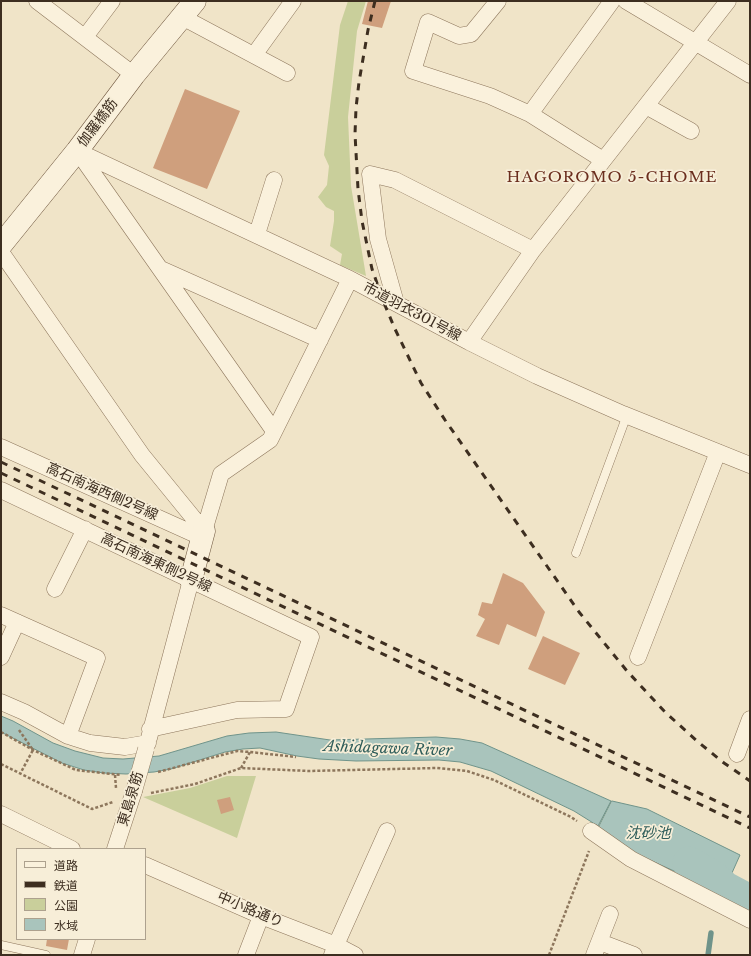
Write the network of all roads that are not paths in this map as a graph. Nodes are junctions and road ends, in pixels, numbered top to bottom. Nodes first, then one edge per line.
1 (37, 1) edge
2 (112, 1) edge
3 (293, 1) edge
4 (498, 1) edge
5 (612, 1) edge
6 (626, 1) edge
7 (728, 1) edge
8 (188, 9) edge
9 (85, 37) junction
10 (695, 43) junction
11 (254, 55) junction
12 (287, 72) dead end
13 (134, 75) junction
14 (750, 75) edge
15 (646, 106) junction
16 (530, 114) junction
17 (691, 131) dead end
18 (77, 151) junction
19 (603, 160) junction
20 (274, 180) dead end
21 (257, 234) junction
22 (1, 245) edge
23 (533, 250) junction
24 (1, 252) edge
25 (160, 268) junction
26 (350, 279) junction
27 (396, 303) junction
28 (320, 340) junction
29 (469, 342) junction
30 (627, 415) junction
31 (274, 431) junction
32 (1, 447) edge
33 (718, 452) junction
34 (750, 465) edge
35 (1, 490) edge
36 (85, 529) junction
37 (204, 534) junction
38 (576, 553) dead end
39 (191, 580) junction
40 (55, 589) dead end
41 (1, 615) edge
42 (17, 622) junction
43 (1, 657) edge
44 (638, 657) dead end
45 (1, 702) edge
46 (750, 719) edge
47 (68, 736) junction
48 (148, 740) junction
49 (737, 754) dead end
50 (1, 814) edge
51 (387, 831) dead end
52 (593, 833) road end
53 (45, 843) edge
54 (68, 848) edge
55 (115, 848) edge
56 (146, 865) edge
57 (610, 914) dead end
58 (261, 916) junction
59 (750, 920) edge
60 (87, 940) edge
61 (1, 945) edge
62 (597, 948) edge
63 (334, 950) edge
64 (46, 955) edge
65 (82, 955) edge
66 (246, 955) edge
67 (356, 955) edge
68 (634, 955) edge

1 - 9 street
2 - 9 street
3 - 11 street
4 - 16 street
5 - 16 street
6 - 10 street
7 - 10 street
8 - 11 street
8 - 13 street, 伽羅橋筋
9 - 13 street
10 - 14 street
10 - 15 street
11 - 12 street
13 - 18 street, 伽羅橋筋
15 - 17 street
15 - 19 street
16 - 19 street
18 - 21 street, 市道羽衣301号線
18 - 22 street, 伽羅橋筋
18 - 25 street
19 - 23 street
20 - 21 street
21 - 26 street, 市道羽衣301号線
23 - 27 street
23 - 29 street
24 - 37 street
25 - 28 street
25 - 31 street
26 - 27 street, 市道羽衣301号線
26 - 28 street
27 - 29 street, 市道羽衣301号線
28 - 31 street
29 - 30 street, 市道羽衣301号線
30 - 33 street, 市道羽衣301号線
30 - 38 lane
31 - 37 street
32 - 37 street, 高石南海西側2号線
33 - 34 street, 市道羽衣301号線
33 - 44 street
35 - 36 street, 高石南海東側2号線
36 - 39 street, 高石南海東側2号線
36 - 40 street
37 - 39 street
39 - 48 street, 東島泉筋
39 - 48 street, 高石南海東側2号線
41 - 42 street
42 - 43 street
42 - 47 street
45 - 47 street
46 - 49 street
47 - 48 street
48 - 55 street, 東島泉筋, bridge
50 - 53 street
51 - 63 street
52 - 59 street
53 - 54 street
56 - 58 street, 中小路通り
57 - 62 street
58 - 63 street, 中小路通り
58 - 66 street
60 - 65 street
61 - 64 lane
62 - 68 street
63 - 67 street, 中小路通り

